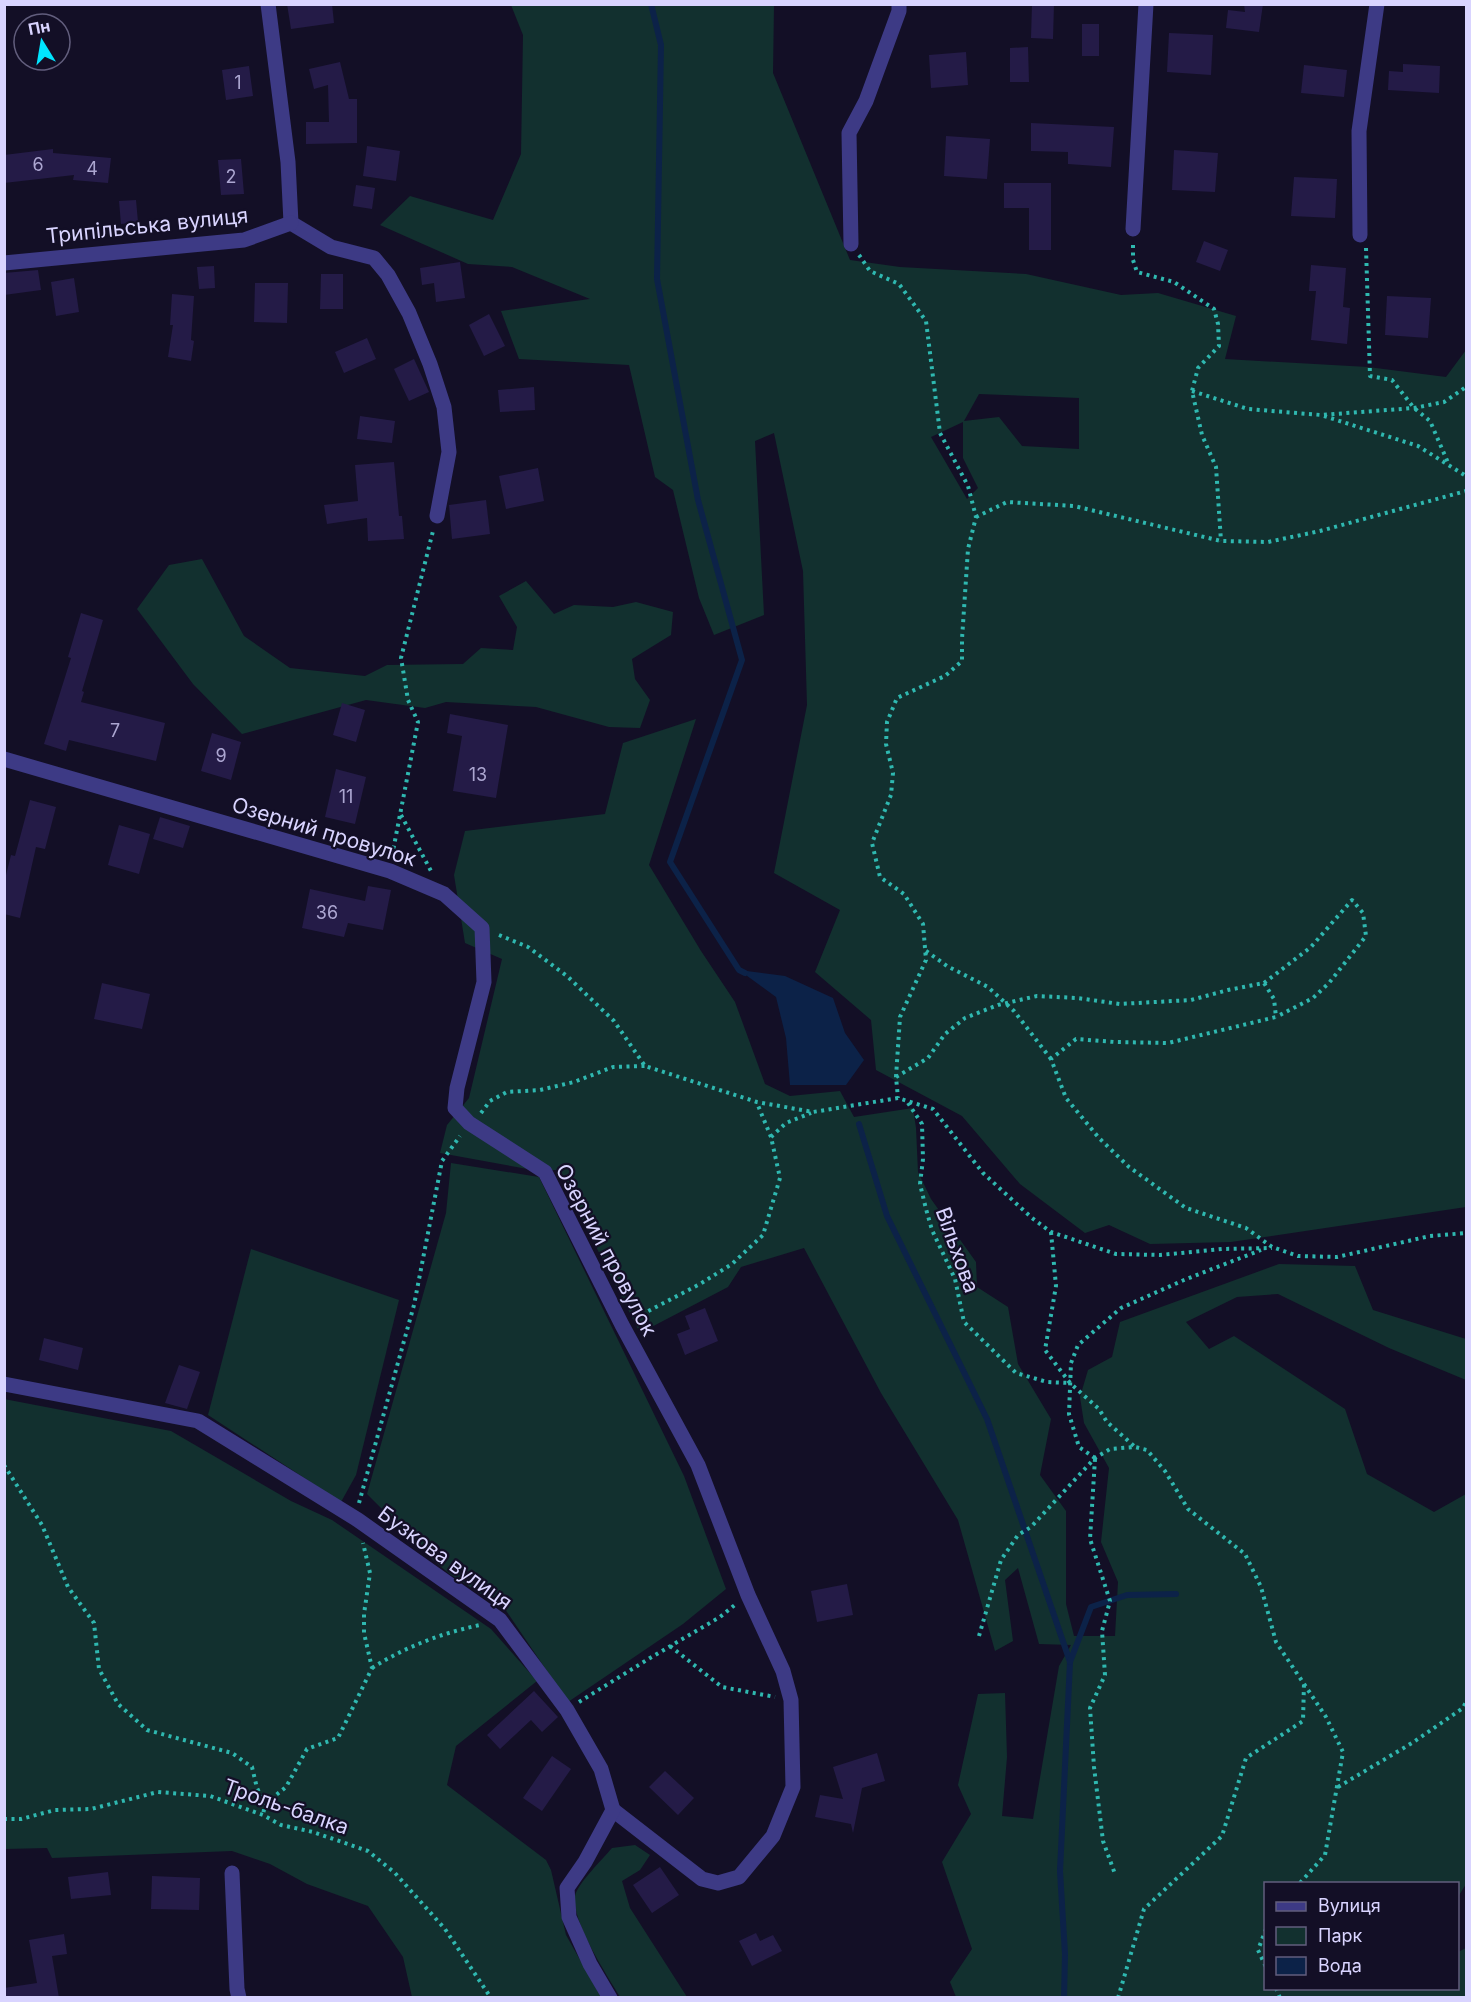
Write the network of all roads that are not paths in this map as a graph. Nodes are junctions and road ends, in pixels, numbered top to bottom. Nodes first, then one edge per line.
1 (268, 4) edge
2 (899, 4) edge
3 (1146, 4) edge
4 (1377, 4) edge
5 (291, 223) junction
6 (1133, 229) road end
7 (1360, 235) road end
8 (851, 244) road end
9 (4, 263) edge
10 (437, 516) road end
11 (4, 759) edge
12 (4, 1384) edge
13 (614, 1810) junction
14 (232, 1873) dead end
15 (239, 1998) edge
16 (610, 1998) edge

1 - 5 street
2 - 8 street
3 - 6 street
4 - 7 street
5 - 9 street, Трипільська вулиця
5 - 10 street
11 - 13 street, Озерний провулок
12 - 13 street, Бузкова вулиця
13 - 16 street
14 - 15 street

